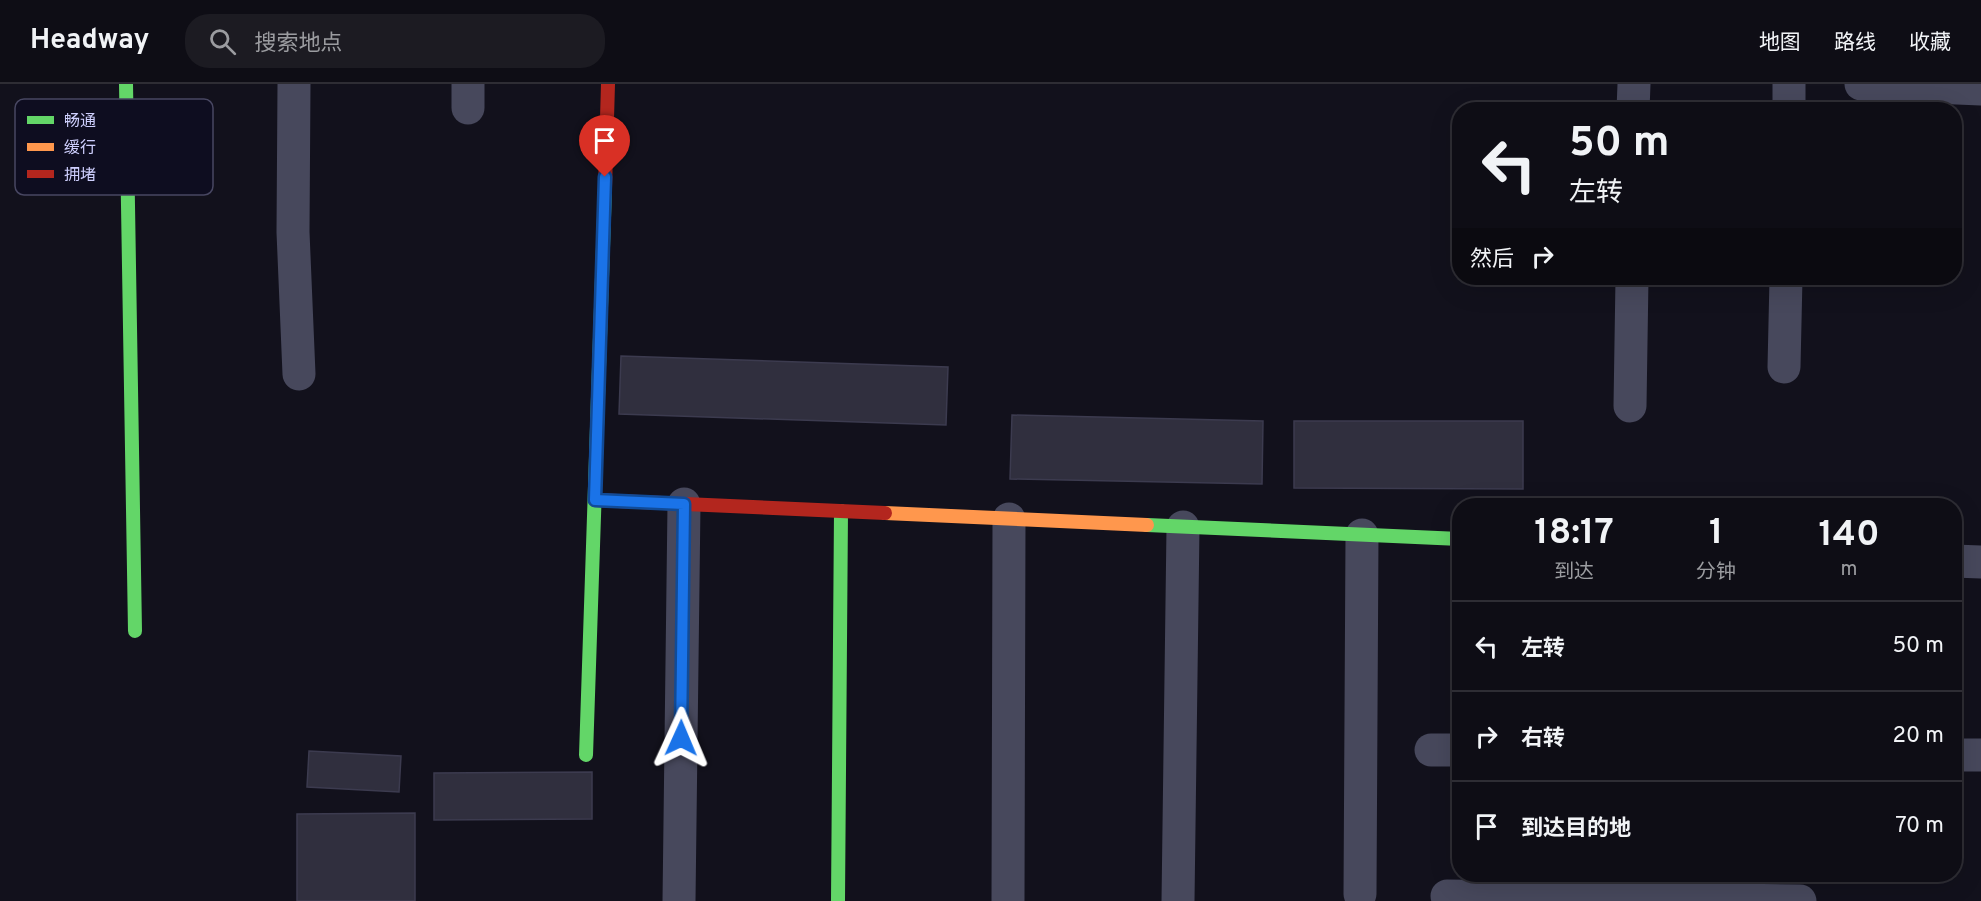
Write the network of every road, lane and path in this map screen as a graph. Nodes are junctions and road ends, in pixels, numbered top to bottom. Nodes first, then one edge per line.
1 (126, 84) edge
2 (294, 84) edge
3 (608, 84) edge
4 (1634, 84) edge
5 (1789, 84) edge
6 (1862, 84) edge
7 (1981, 89) edge
8 (126, 99) edge
9 (1633, 102) edge
10 (1789, 102) edge
11 (128, 195) edge
12 (1632, 285) edge
13 (1786, 285) edge
14 (1784, 367) dead end
15 (299, 374) dead end
16 (1630, 406) dead end
17 (595, 500) junction
18 (684, 504) junction
19 (841, 511) junction
20 (1009, 519) junction
21 (1183, 527) junction
22 (1362, 535) junction
23 (1452, 539) edge
24 (1962, 561) edge
25 (1981, 562) edge
26 (135, 631) dead end
27 (1962, 754) edge
28 (586, 755) dead end
29 (1981, 755) edge
30 (1808, 882) edge
31 (1360, 894) dead end
32 (1447, 896) dead end
33 (679, 901) edge
34 (838, 901) edge
35 (1008, 901) edge
36 (1178, 901) edge
37 (1800, 901) edge
38 (1808, 901) edge

1 - 8 street
2 - 15 street
3 - 17 street
4 - 9 street
5 - 10 street
6 - 7 street
11 - 26 street
12 - 16 street
13 - 14 street
17 - 18 street
17 - 28 street
18 - 19 street
18 - 33 street
19 - 20 street
19 - 34 street
20 - 21 street
20 - 35 street
21 - 22 street
21 - 36 street
22 - 23 street
22 - 31 street
24 - 25 street
27 - 29 street
30 - 38 street
32 - 37 street

